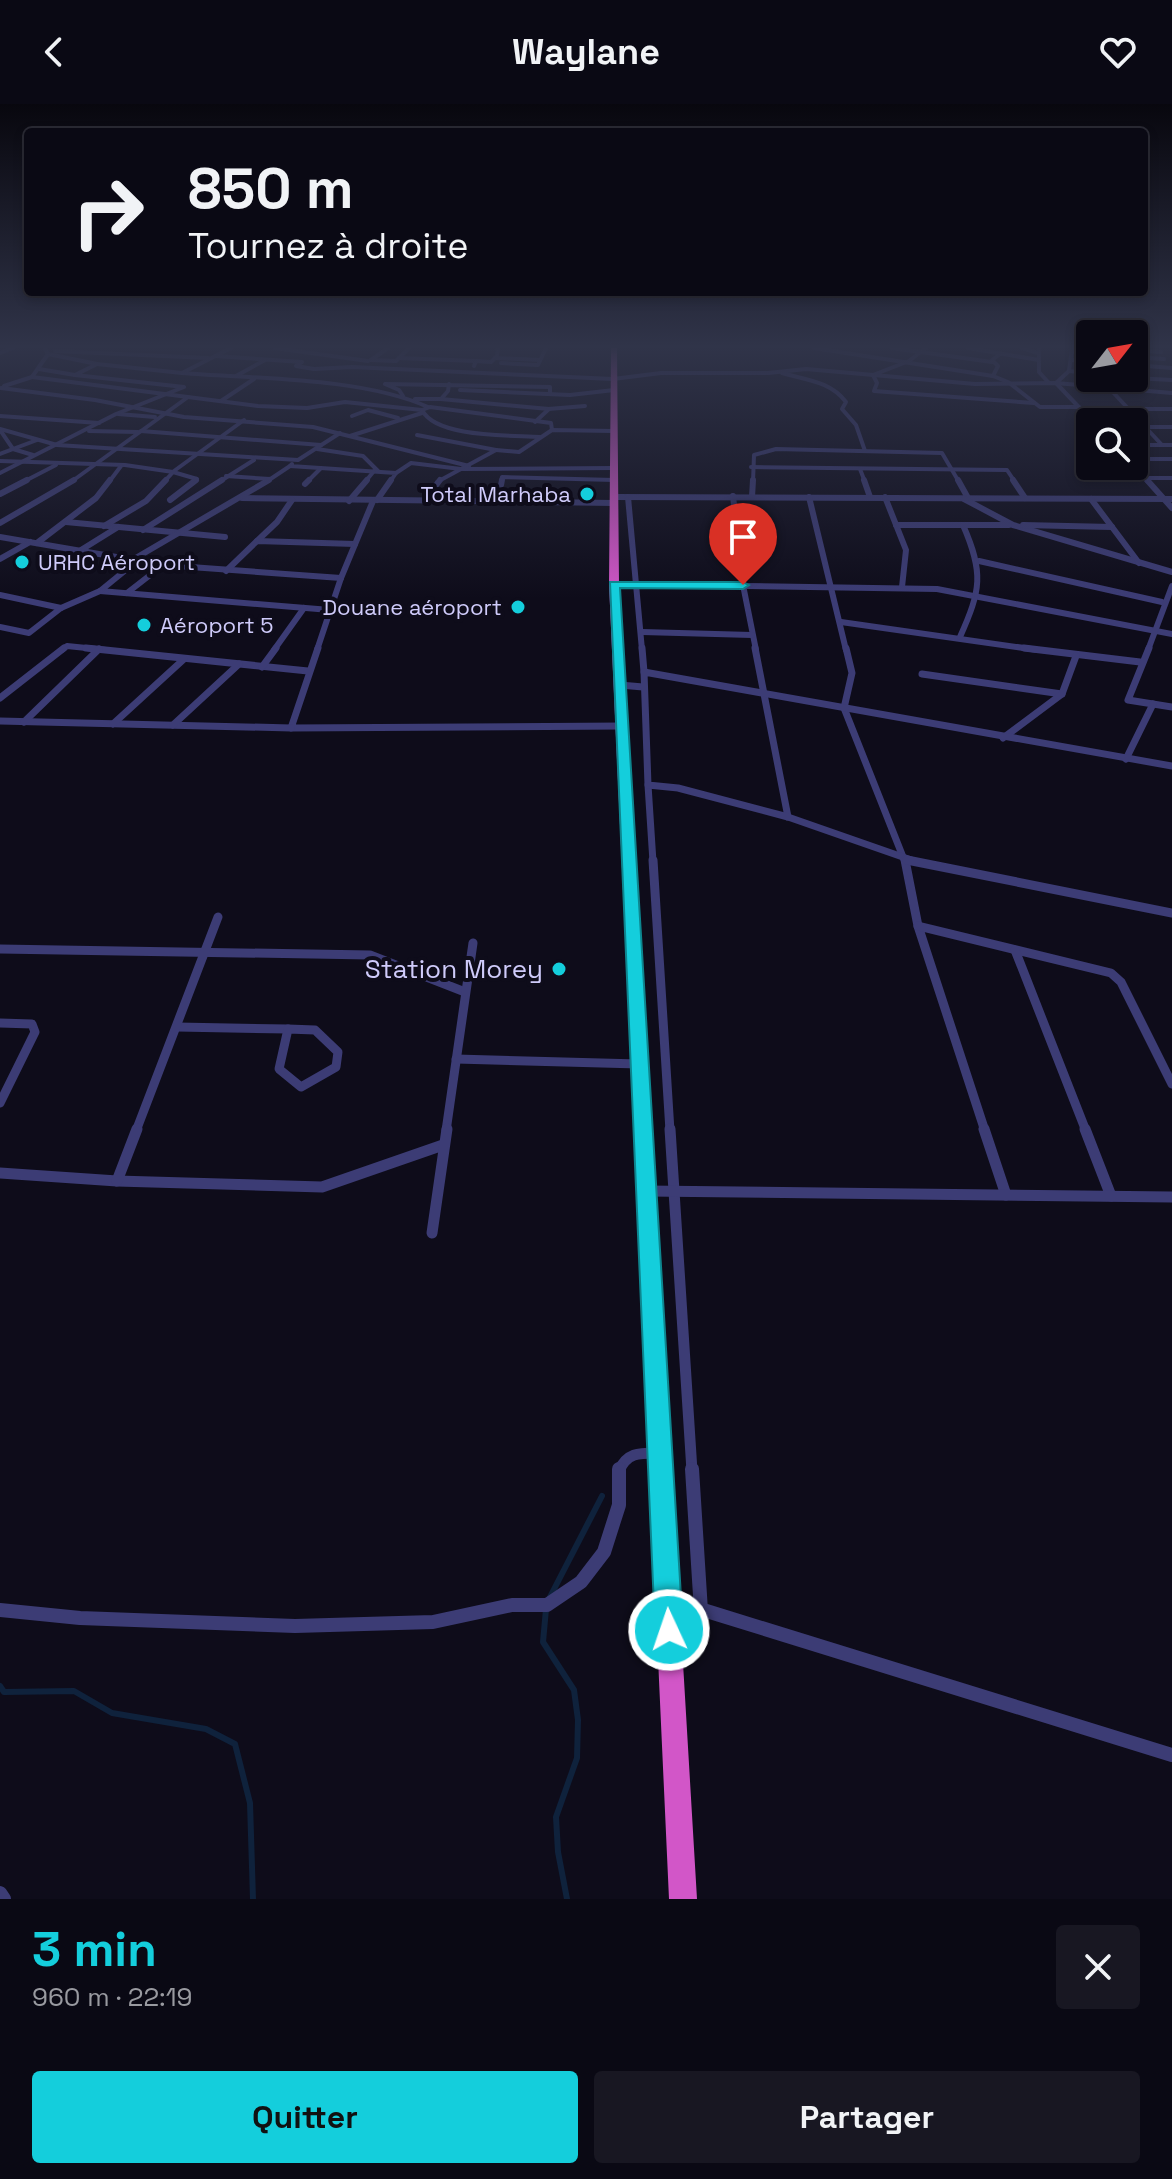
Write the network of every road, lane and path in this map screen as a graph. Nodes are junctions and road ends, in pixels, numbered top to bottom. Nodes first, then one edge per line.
1 (613, 431) edge
2 (1, 432) edge
3 (7, 432) edge
4 (82, 432) edge
5 (139, 432) edge
6 (153, 432) edge
7 (228, 432) edge
8 (334, 432) edge
9 (362, 432) edge
10 (486, 432) edge
11 (549, 432) edge
12 (858, 432) edge
13 (1150, 432) edge
14 (340, 433) junction
15 (417, 435) dead end
16 (222, 436) junction
17 (350, 436) junction
18 (540, 437) junction
19 (37, 440) junction
20 (57, 445) junction
21 (1148, 445) edge
22 (1162, 445) junction
23 (1172, 445) edge
24 (319, 447) junction
25 (13, 449) junction
26 (116, 449) junction
27 (496, 450) junction
28 (0, 451) edge
29 (865, 451) junction
30 (199, 453) junction
31 (33, 455) junction
32 (257, 458) junction
33 (1148, 459) edge
34 (1172, 459) edge
35 (298, 460) junction
36 (0, 461) edge
37 (15, 463) junction
38 (59, 463) junction
39 (96, 464) junction
40 (121, 466) junction
41 (290, 466) junction
42 (469, 466) junction
43 (751, 467) junction
44 (321, 468) junction
45 (461, 469) junction
46 (860, 469) junction
47 (952, 470) junction
48 (174, 471) junction
49 (376, 471) junction
50 (0, 473) edge
51 (396, 473) junction
52 (226, 476) junction
53 (1148, 478) edge
54 (1172, 478) edge
55 (270, 479) junction
56 (1146, 480) edge
57 (305, 484) dead end
58 (501, 485) dead end
59 (616, 489) junction
60 (0, 494) edge
61 (151, 496) junction
62 (733, 496) junction
63 (752, 497) junction
64 (809, 497) junction
65 (870, 497) junction
66 (885, 497) junction
67 (242, 498) junction
68 (964, 498) junction
69 (1025, 498) junction
70 (1091, 499) junction
71 (1164, 499) junction
72 (1172, 499) edge
73 (170, 500) junction
74 (292, 500) junction
75 (375, 500) junction
76 (349, 501) junction
77 (424, 501) junction
78 (186, 503) junction
79 (1172, 508) edge
80 (66, 522) junction
81 (0, 523) edge
82 (896, 525) junction
83 (963, 525) junction
84 (1013, 525) junction
85 (104, 526) junction
86 (118, 527) junction
87 (1112, 527) junction
88 (143, 530) junction
89 (179, 532) junction
90 (0, 537) edge
91 (225, 537) dead end
92 (257, 541) junction
93 (33, 542) junction
94 (355, 544) junction
95 (81, 550) junction
96 (0, 559) edge
97 (136, 560) junction
98 (979, 561) junction
99 (1139, 563) junction
100 (163, 565) junction
101 (226, 571) junction
102 (1172, 572) edge
103 (341, 578) junction
104 (614, 584) junction
105 (636, 585) junction
106 (743, 585) junction
107 (832, 586) junction
108 (1172, 586) edge
109 (902, 587) junction
110 (100, 591) junction
111 (127, 593) junction
112 (0, 595) edge
113 (979, 596) junction
114 (1162, 602) junction
115 (61, 608) junction
116 (304, 608) junction
117 (330, 610) junction
118 (841, 622) junction
119 (0, 627) edge
120 (642, 632) junction
121 (1154, 633) junction
122 (1172, 634) edge
123 (752, 635) junction
124 (960, 637) junction
125 (99, 649) junction
126 (1076, 656) junction
127 (184, 659) junction
128 (1140, 662) junction
129 (239, 664) junction
130 (262, 667) junction
131 (308, 671) junction
132 (644, 672) junction
133 (922, 674) dead end
134 (620, 685) junction
135 (643, 687) junction
136 (764, 693) junction
137 (1062, 694) junction
138 (0, 698) edge
139 (1153, 704) junction
140 (1172, 707) edge
141 (844, 708) junction
142 (0, 721) edge
143 (24, 722) junction
144 (113, 724) junction
145 (173, 725) junction
146 (622, 726) junction
147 (291, 728) junction
148 (1003, 738) junction
149 (1126, 759) junction
150 (1172, 766) edge
151 (648, 785) junction
152 (788, 817) junction
153 (905, 860) junction
154 (1172, 913) edge
155 (218, 917) dead end
156 (918, 926) junction
157 (473, 943) dead end
158 (0, 949) edge
159 (1015, 950) junction
160 (205, 951) junction
161 (465, 992) junction
162 (0, 1023) edge
163 (177, 1027) junction
164 (288, 1029) junction
165 (456, 1059) junction
166 (639, 1064) junction
167 (1172, 1084) edge
168 (0, 1103) edge
169 (443, 1145) junction
170 (0, 1173) edge
171 (117, 1181) junction
172 (646, 1191) junction
173 (674, 1191) junction
174 (1006, 1195) junction
175 (1111, 1196) junction
176 (1172, 1197) edge
177 (432, 1233) dead end
178 (660, 1453) junction
179 (667, 1599) junction
180 (0, 1610) edge
181 (701, 1611) junction
182 (1172, 1755) edge
183 (0, 1893) edge
184 (4, 1899) edge
185 (683, 1899) edge

1 - 59 highway
2 - 25 street
3 - 19 street
4 - 20 street
5 - 26 street
6 - 16 street
7 - 16 street
8 - 14 street
9 - 17 street
10 - 18 street
11 - 18 street
12 - 29 street
13 - 22 street
14 - 17 street
14 - 24 street
15 - 27 street
16 - 24 street
16 - 30 street
17 - 42 street
18 - 27 street
19 - 20 street
19 - 25 street
20 - 26 street
20 - 31 street
21 - 22 street
22 - 23 street
24 - 35 street
24 - 49 street
25 - 28 street
25 - 31 street
26 - 30 street
26 - 39 street
27 - 42 street
29 - 43 street
29 - 47 street
30 - 32 street
30 - 48 street
31 - 37 street
31 - 38 street
32 - 35 street
32 - 52 street
33 - 34 street
35 - 41 street
36 - 37 street
37 - 38 street
37 - 50 street
38 - 39 street
38 - 60 street
39 - 40 street
39 - 81 street
40 - 48 street
40 - 80 street
41 - 44 street
41 - 55 street
42 - 45 street
43 - 46 street
43 - 63 street
44 - 49 street
44 - 57 street
45 - 51 street
45 - 59 street
45 - 77 street
46 - 47 street
46 - 65 street
47 - 68 street
47 - 69 street
48 - 61 street
48 - 73 street
49 - 51 street
49 - 76 street
51 - 75 street
52 - 55 street
52 - 78 street
53 - 54 street
55 - 67 street
56 - 71 street
58 - 59 street
59 - 62 street
59 - 77 street
59 - 104 highway
59 - 105 street
61 - 73 street
61 - 85 street
62 - 63 street
62 - 106 street
63 - 64 street
64 - 65 street
64 - 107 street
65 - 66 street
66 - 68 street
66 - 82 street
67 - 74 street
67 - 89 street
68 - 69 street
68 - 84 street
69 - 70 street
70 - 71 street
70 - 87 street
71 - 72 street
71 - 79 street
73 - 78 street
74 - 76 street
74 - 92 street
75 - 76 street
75 - 77 street
75 - 94 street
78 - 88 street
80 - 85 street
80 - 93 street
82 - 83 street
82 - 109 street
83 - 84 street
83 - 98 street
84 - 87 street
84 - 99 street
85 - 86 street
86 - 88 street
86 - 95 street
87 - 99 street
88 - 89 street
89 - 91 street
89 - 97 street
90 - 93 street
92 - 94 street
92 - 101 street
93 - 95 street
93 - 96 street
94 - 103 street
95 - 97 street
97 - 100 street
97 - 110 street
98 - 113 street
98 - 114 street
99 - 102 street
100 - 101 street
100 - 111 street
101 - 103 street
103 - 117 street
104 - 105 street
104 - 134 highway
105 - 106 street
105 - 120 street
106 - 107 street
106 - 123 street
107 - 109 street
107 - 118 street
108 - 114 street
109 - 113 street
110 - 111 street
110 - 115 street
111 - 116 street
112 - 115 street
113 - 121 street
113 - 124 street
114 - 121 street
115 - 119 street
116 - 117 street
116 - 130 street
117 - 131 street
118 - 124 street
118 - 141 street
120 - 123 street
120 - 132 street
121 - 122 street
121 - 128 street
123 - 136 street
124 - 126 street
125 - 127 street
125 - 138 street
125 - 143 street
126 - 128 street
126 - 137 street
127 - 129 street
127 - 144 street
128 - 139 street
129 - 130 street
129 - 145 street
130 - 131 street
131 - 147 street
132 - 135 street
132 - 136 street
133 - 137 street
134 - 135 street
134 - 146 highway
135 - 151 street
136 - 141 street
136 - 152 street
137 - 148 street
139 - 140 street
139 - 149 street
141 - 148 street
141 - 153 street
142 - 143 street
143 - 144 street
144 - 145 street
145 - 147 street
146 - 147 street
146 - 166 highway
148 - 149 street
149 - 150 street
151 - 152 street
151 - 173 street
152 - 153 street
153 - 154 street
153 - 156 street
155 - 160 street
156 - 159 street
156 - 174 street
157 - 161 street
158 - 160 street
159 - 167 street
159 - 175 street
160 - 161 street
160 - 163 street
161 - 165 street
162 - 168 street
163 - 164 street
163 - 171 street
164 - 164 street
165 - 166 street
165 - 169 street
166 - 172 highway
169 - 171 street
169 - 177 street
170 - 171 street
172 - 173 street
172 - 178 highway
173 - 174 street
173 - 181 street
174 - 175 street
175 - 176 street
178 - 179 highway
178 - 180 street
179 - 181 street
179 - 185 highway
181 - 182 street
183 - 184 street

